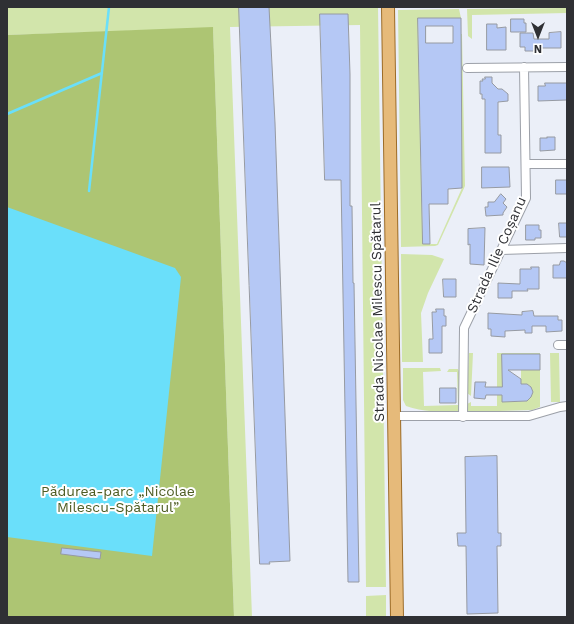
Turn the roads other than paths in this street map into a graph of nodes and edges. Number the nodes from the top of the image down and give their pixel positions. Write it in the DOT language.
graph roads {
  1 [pos="388,7"];
  2 [pos="524,67"];
  3 [pos="567,67"];
  4 [pos="467,68"];
  5 [pos="526,164"];
  6 [pos="567,164"];
  7 [pos="567,248"];
  8 [pos="501,250"];
  9 [pos="558,345"];
  10 [pos="567,345"];
  11 [pos="567,406"];
  12 [pos="394,416"];
  13 [pos="463,417"];
  14 [pos="397,617"];
  1 -- 12 [label="main road, Strada Nicolae Milescu Spătarul"];
  2 -- 3 [label="street"];
  2 -- 4 [label="street"];
  2 -- 5 [label="street, Strada Ilie Coșanu"];
  5 -- 6 [label="street"];
  5 -- 8 [label="street, Strada Ilie Coșanu"];
  7 -- 8 [label="street"];
  8 -- 13 [label="street, Strada Ilie Coșanu"];
  9 -- 10 [label="street"];
  11 -- 13 [label="street"];
  12 -- 13 [label="street"];
  12 -- 14 [label="main road, Strada Nicolae Milescu Spătarul"];
}
